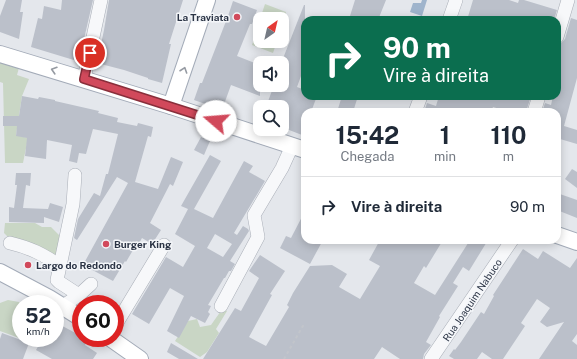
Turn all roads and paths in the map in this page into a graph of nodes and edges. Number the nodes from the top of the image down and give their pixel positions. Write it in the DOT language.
graph roads {
  1 [pos="101,0"];
  2 [pos="207,0"];
  3 [pos="456,0"];
  4 [pos="568,0"];
  5 [pos="450,16"];
  6 [pos="561,24"];
  7 [pos="0,54"];
  8 [pos="84,79"];
  9 [pos="171,106"];
  10 [pos="298,148"];
  11 [pos="75,175"];
  12 [pos="561,236"];
  13 [pos="577,242"];
  14 [pos="10,243"];
  15 [pos="509,244"];
  16 [pos="164,245"];
  17 [pos="60,265"];
  18 [pos="0,272"];
  19 [pos="91,284"];
  20 [pos="43,295"];
  21 [pos="78,295"];
  22 [pos="221,306"];
  23 [pos="124,311"];
  24 [pos="304,324"];
  25 [pos="123,347"];
  26 [pos="140,359"];
  27 [pos="284,359"];
  28 [pos="431,359"];
  1 -- 8 [label="street"];
  9 -- 2 [label="main road, one-way"];
  3 -- 5 [label="street"];
  4 -- 6 [label="street"];
  8 -- 7 [label="main road, one-way"];
  8 -- 9 [label="main road"];
  9 -- 10 [label="main road"];
  10 -- 22 [label="street"];
  11 -- 17 [label="street"];
  12 -- 13 [label="main road"];
  14 -- 17 [label="street"];
  15 -- 28 [label="street, Rua Joaquim Nabuco"];
  16 -- 23 [label="street"];
  17 -- 21 [label="street"];
  18 -- 20 [label="main road"];
  19 -- 21 [label="street"];
  24 -- 27 [label="path"];
  25 -- 26 [label="main road"];
}
